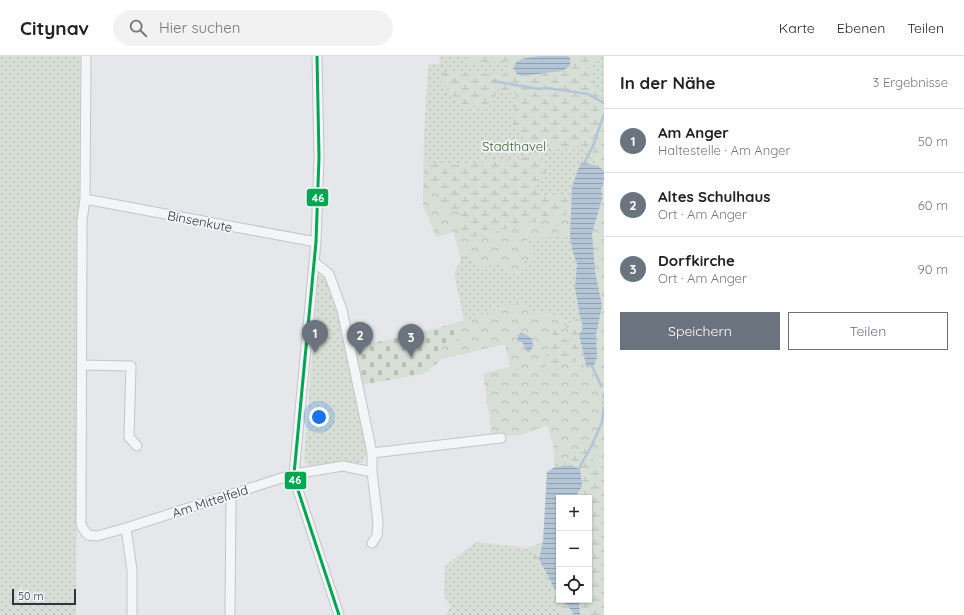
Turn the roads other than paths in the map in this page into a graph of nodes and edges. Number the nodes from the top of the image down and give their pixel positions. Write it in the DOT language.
graph roads {
  1 [pos="86,56"];
  2 [pos="317,56"];
  3 [pos="85,199"];
  4 [pos="316,242"];
  5 [pos="314,262"];
  6 [pos="82,365"];
  7 [pos="500,438"];
  8 [pos="137,446"];
  9 [pos="372,453"];
  10 [pos="372,472"];
  11 [pos="294,474"];
  12 [pos="231,495"];
  13 [pos="126,528"];
  14 [pos="372,543"];
  15 [pos="132,615"];
  16 [pos="230,615"];
  17 [pos="339,615"];
  1 -- 3 [label="street"];
  2 -- 4 [label="street"];
  3 -- 4 [label="street, Binsenkute"];
  3 -- 6 [label="street"];
  4 -- 5 [label="street"];
  5 -- 9 [label="street"];
  5 -- 11 [label="street"];
  6 -- 8 [label="street"];
  6 -- 13 [label="street"];
  7 -- 9 [label="street"];
  9 -- 10 [label="street"];
  10 -- 11 [label="street, Am Mittelfeld"];
  10 -- 14 [label="street"];
  11 -- 12 [label="street, Am Mittelfeld"];
  11 -- 17 [label="street"];
  12 -- 13 [label="street, Am Mittelfeld"];
  12 -- 16 [label="street"];
  13 -- 15 [label="street"];
}
